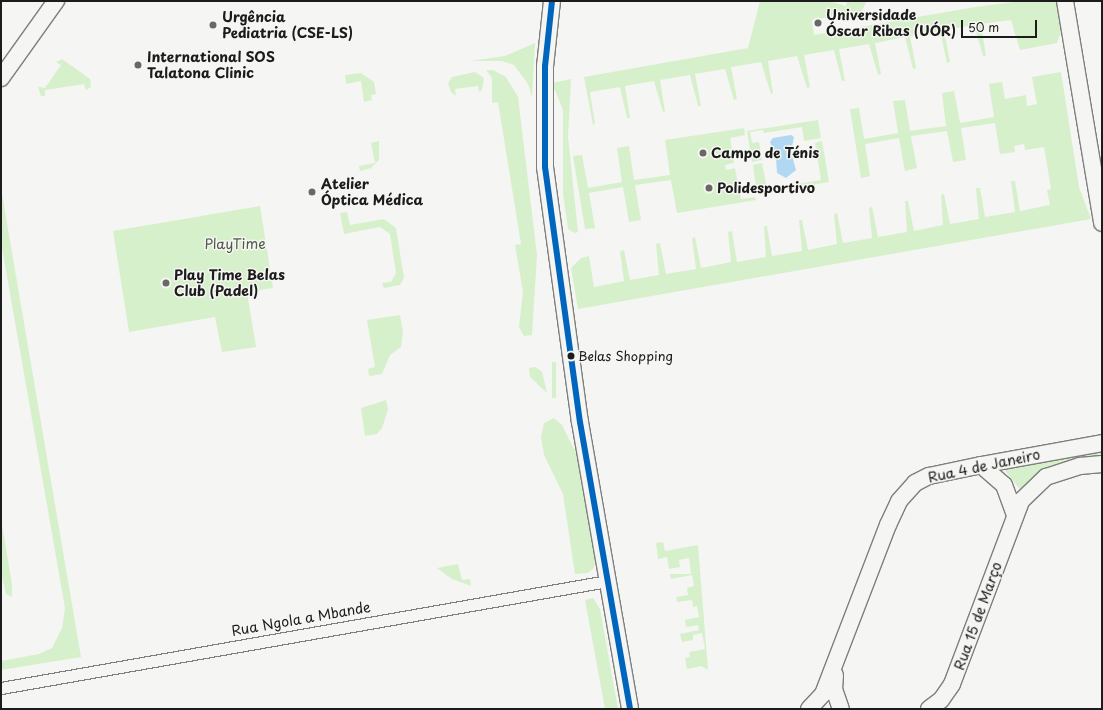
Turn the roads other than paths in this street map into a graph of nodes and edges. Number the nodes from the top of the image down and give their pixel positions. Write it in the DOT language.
graph roads {
  1 [pos="552,1"];
  2 [pos="1065,1"];
  3 [pos="55,2"];
  4 [pos="1,78"];
  5 [pos="1102,223"];
  6 [pos="1102,442"];
  7 [pos="1102,464"];
  8 [pos="981,465"];
  9 [pos="1015,515"];
  10 [pos="607,581"];
  11 [pos="620,646"];
  12 [pos="839,658"];
  13 [pos="1,688"];
  14 [pos="630,709"];
  15 [pos="639,709"];
  16 [pos="809,709"];
  17 [pos="841,709"];
  18 [pos="929,709"];
  1 -- 10 [label="street"];
  2 -- 5 [label="street"];
  3 -- 4 [label="street"];
  6 -- 8 [label="street, Rua 4 de Janeiro"];
  7 -- 9 [label="street, Rua 15 de Março"];
  8 -- 9 [label="street"];
  8 -- 12 [label="street, Rua 4 de Janeiro"];
  9 -- 18 [label="street, Rua 15 de Março"];
  10 -- 11 [label="street"];
  10 -- 13 [label="street, Rua Ngola a Mbande"];
  11 -- 14 [label="street"];
  11 -- 15 [label="street"];
  12 -- 16 [label="street, Rua 4 de Janeiro"];
  12 -- 17 [label="street, Rua 4 de Janeiro"];
}
